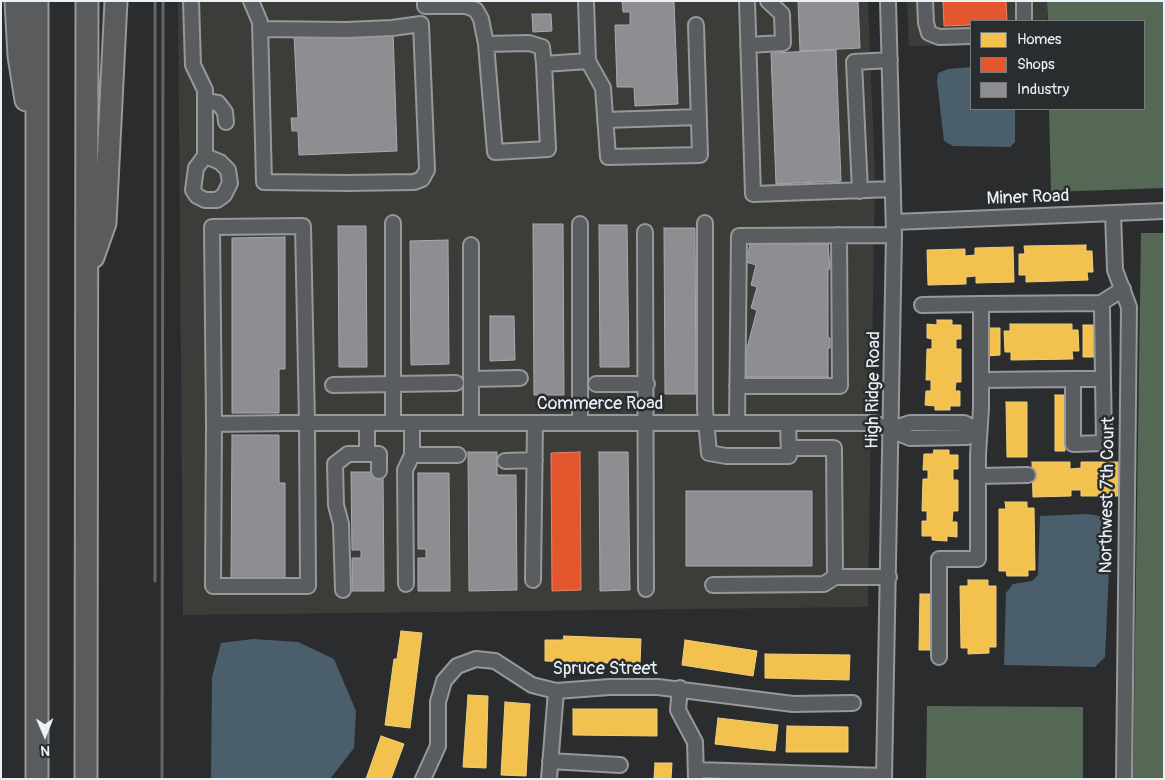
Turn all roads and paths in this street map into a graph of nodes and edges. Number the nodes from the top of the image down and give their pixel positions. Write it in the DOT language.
graph roads {
  1 [pos="16,1"];
  2 [pos="36,1"];
  3 [pos="87,1"];
  4 [pos="116,1"];
  5 [pos="191,1"];
  6 [pos="251,1"];
  7 [pos="425,1"];
  8 [pos="747,1"];
  9 [pos="768,1"];
  10 [pos="888,1"];
  11 [pos="925,1"];
  12 [pos="1024,1"];
  13 [pos="478,6"];
  14 [pos="586,8"];
  15 [pos="1024,20"];
  16 [pos="696,25"];
  17 [pos="261,29"];
  18 [pos="970,36"];
  19 [pos="486,44"];
  20 [pos="748,45"];
  21 [pos="890,60"];
  22 [pos="588,61"];
  23 [pos="544,64"];
  24 [pos="204,101"];
  25 [pos="699,117"];
  26 [pos="606,120"];
  27 [pos="226,122"];
  28 [pos="205,156"];
  29 [pos="36,163"];
  30 [pos="893,189"];
  31 [pos="860,190"];
  32 [pos="1164,211"];
  33 [pos="1113,214"];
  34 [pos="393,223"];
  35 [pos="705,223"];
  36 [pos="580,224"];
  37 [pos="894,228"];
  38 [pos="645,232"];
  39 [pos="839,235"];
  40 [pos="472,245"];
  41 [pos="87,274"];
  42 [pos="1123,289"];
  43 [pos="1101,303"];
  44 [pos="922,304"];
  45 [pos="980,304"];
  46 [pos="520,378"];
  47 [pos="471,379"];
  48 [pos="1073,379"];
  49 [pos="1103,379"];
  50 [pos="982,380"];
  51 [pos="456,383"];
  52 [pos="393,384"];
  53 [pos="596,384"];
  54 [pos="646,384"];
  55 [pos="334,385"];
  56 [pos="737,386"];
  57 [pos="307,423"];
  58 [pos="367,423"];
  59 [pos="393,423"];
  60 [pos="412,423"];
  61 [pos="471,423"];
  62 [pos="535,423"];
  63 [pos="580,423"];
  64 [pos="647,423"];
  65 [pos="707,423"];
  66 [pos="737,423"];
  67 [pos="788,423"];
  68 [pos="214,424"];
  69 [pos="892,430"];
  70 [pos="979,431"];
  71 [pos="789,448"];
  72 [pos="368,454"];
  73 [pos="412,455"];
  74 [pos="458,455"];
  75 [pos="535,460"];
  76 [pos="505,461"];
  77 [pos="379,471"];
  78 [pos="1028,475"];
  79 [pos="978,476"];
  80 [pos="889,577"];
  81 [pos="835,578"];
  82 [pos="534,580"];
  83 [pos="406,584"];
  84 [pos="713,584"];
  85 [pos="646,589"];
  86 [pos="343,590"];
  87 [pos="939,657"];
  88 [pos="680,688"];
  89 [pos="556,690"];
  90 [pos="853,703"];
  91 [pos="550,761"];
  92 [pos="620,765"];
  93 [pos="696,775"];
  94 [pos="781,776"];
  95 [pos="884,777"];
  96 [pos="36,779"];
  97 [pos="86,779"];
  98 [pos="423,779"];
  99 [pos="549,779"];
  100 [pos="1124,779"];
  1 -- 29 [label="highway"];
  2 -- 29 [label="highway"];
  3 -- 41 [label="highway"];
  4 -- 41 [label="highway"];
  5 -- 24 [label="street"];
  6 -- 17 [label="street"];
  7 -- 13 [label="street"];
  8 -- 20 [label="street"];
  9 -- 20 [label="street"];
  10 -- 21 [label="street, High Ridge Road"];
  11 -- 18 [label="street"];
  12 -- 15 [label="street"];
  13 -- 19 [label="street"];
  14 -- 22 [label="street"];
  16 -- 25 [label="street"];
  17 -- 17 [label="street"];
  19 -- 23 [label="street"];
  19 -- 23 [label="street"];
  20 -- 31 [label="street"];
  21 -- 30 [label="street, High Ridge Road"];
  21 -- 31 [label="street"];
  22 -- 23 [label="street"];
  22 -- 26 [label="street"];
  24 -- 27 [label="street"];
  24 -- 28 [label="street"];
  25 -- 26 [label="street"];
  25 -- 26 [label="street"];
  29 -- 96 [label="highway"];
  30 -- 31 [label="street"];
  30 -- 37 [label="street, High Ridge Road"];
  32 -- 33 [label="street, Miner Road"];
  33 -- 37 [label="street, Miner Road"];
  33 -- 42 [label="street, Northwest 7th Court"];
  34 -- 52 [label="street"];
  35 -- 65 [label="street"];
  36 -- 63 [label="street"];
  37 -- 39 [label="street, Miner Road"];
  37 -- 69 [label="street, High Ridge Road"];
  38 -- 54 [label="street"];
  39 -- 56 [label="street, Miner Road"];
  39 -- 56 [label="street"];
  40 -- 47 [label="street"];
  41 -- 97 [label="highway"];
  42 -- 43 [label="street"];
  42 -- 100 [label="street, Northwest 7th Court"];
  43 -- 45 [label="street"];
  43 -- 49 [label="street"];
  44 -- 45 [label="street"];
  45 -- 50 [label="street"];
  46 -- 47 [label="street"];
  47 -- 61 [label="street"];
  48 -- 49 [label="street"];
  48 -- 49 [label="street"];
  48 -- 50 [label="street"];
  50 -- 70 [label="street"];
  51 -- 52 [label="street"];
  52 -- 55 [label="street"];
  52 -- 59 [label="street"];
  53 -- 54 [label="street"];
  54 -- 64 [label="street"];
  56 -- 66 [label="street"];
  57 -- 58 [label="street, Commerce Road"];
  57 -- 68 [label="street, Commerce Road"];
  57 -- 68 [label="street"];
  57 -- 68 [label="street"];
  58 -- 59 [label="street, Commerce Road"];
  58 -- 72 [label="street"];
  59 -- 60 [label="street, Commerce Road"];
  60 -- 61 [label="street, Commerce Road"];
  60 -- 73 [label="street"];
  61 -- 62 [label="street, Commerce Road"];
  62 -- 63 [label="street, Commerce Road"];
  62 -- 75 [label="street"];
  63 -- 64 [label="street, Commerce Road"];
  64 -- 65 [label="street, Commerce Road"];
  64 -- 85 [label="street"];
  65 -- 66 [label="street, Commerce Road"];
  65 -- 71 [label="street"];
  66 -- 67 [label="street, Commerce Road"];
  67 -- 69 [label="street, Commerce Road"];
  67 -- 71 [label="street"];
  69 -- 70 [label="street"];
  69 -- 80 [label="street, High Ridge Road"];
  70 -- 79 [label="street"];
  71 -- 81 [label="street"];
  72 -- 77 [label="street"];
  72 -- 86 [label="street"];
  73 -- 74 [label="street"];
  73 -- 83 [label="street"];
  75 -- 76 [label="street"];
  75 -- 82 [label="street"];
  78 -- 79 [label="street"];
  79 -- 87 [label="street"];
  80 -- 81 [label="street"];
  80 -- 95 [label="street, High Ridge Road"];
  81 -- 84 [label="street"];
  88 -- 89 [label="street, Spruce Street"];
  88 -- 90 [label="street, Spruce Street"];
  88 -- 93 [label="street"];
  89 -- 91 [label="street"];
  89 -- 98 [label="street, Spruce Street"];
  91 -- 92 [label="street"];
  91 -- 99 [label="street"];
  93 -- 94 [label="street"];
  94 -- 95 [label="street"];
}
